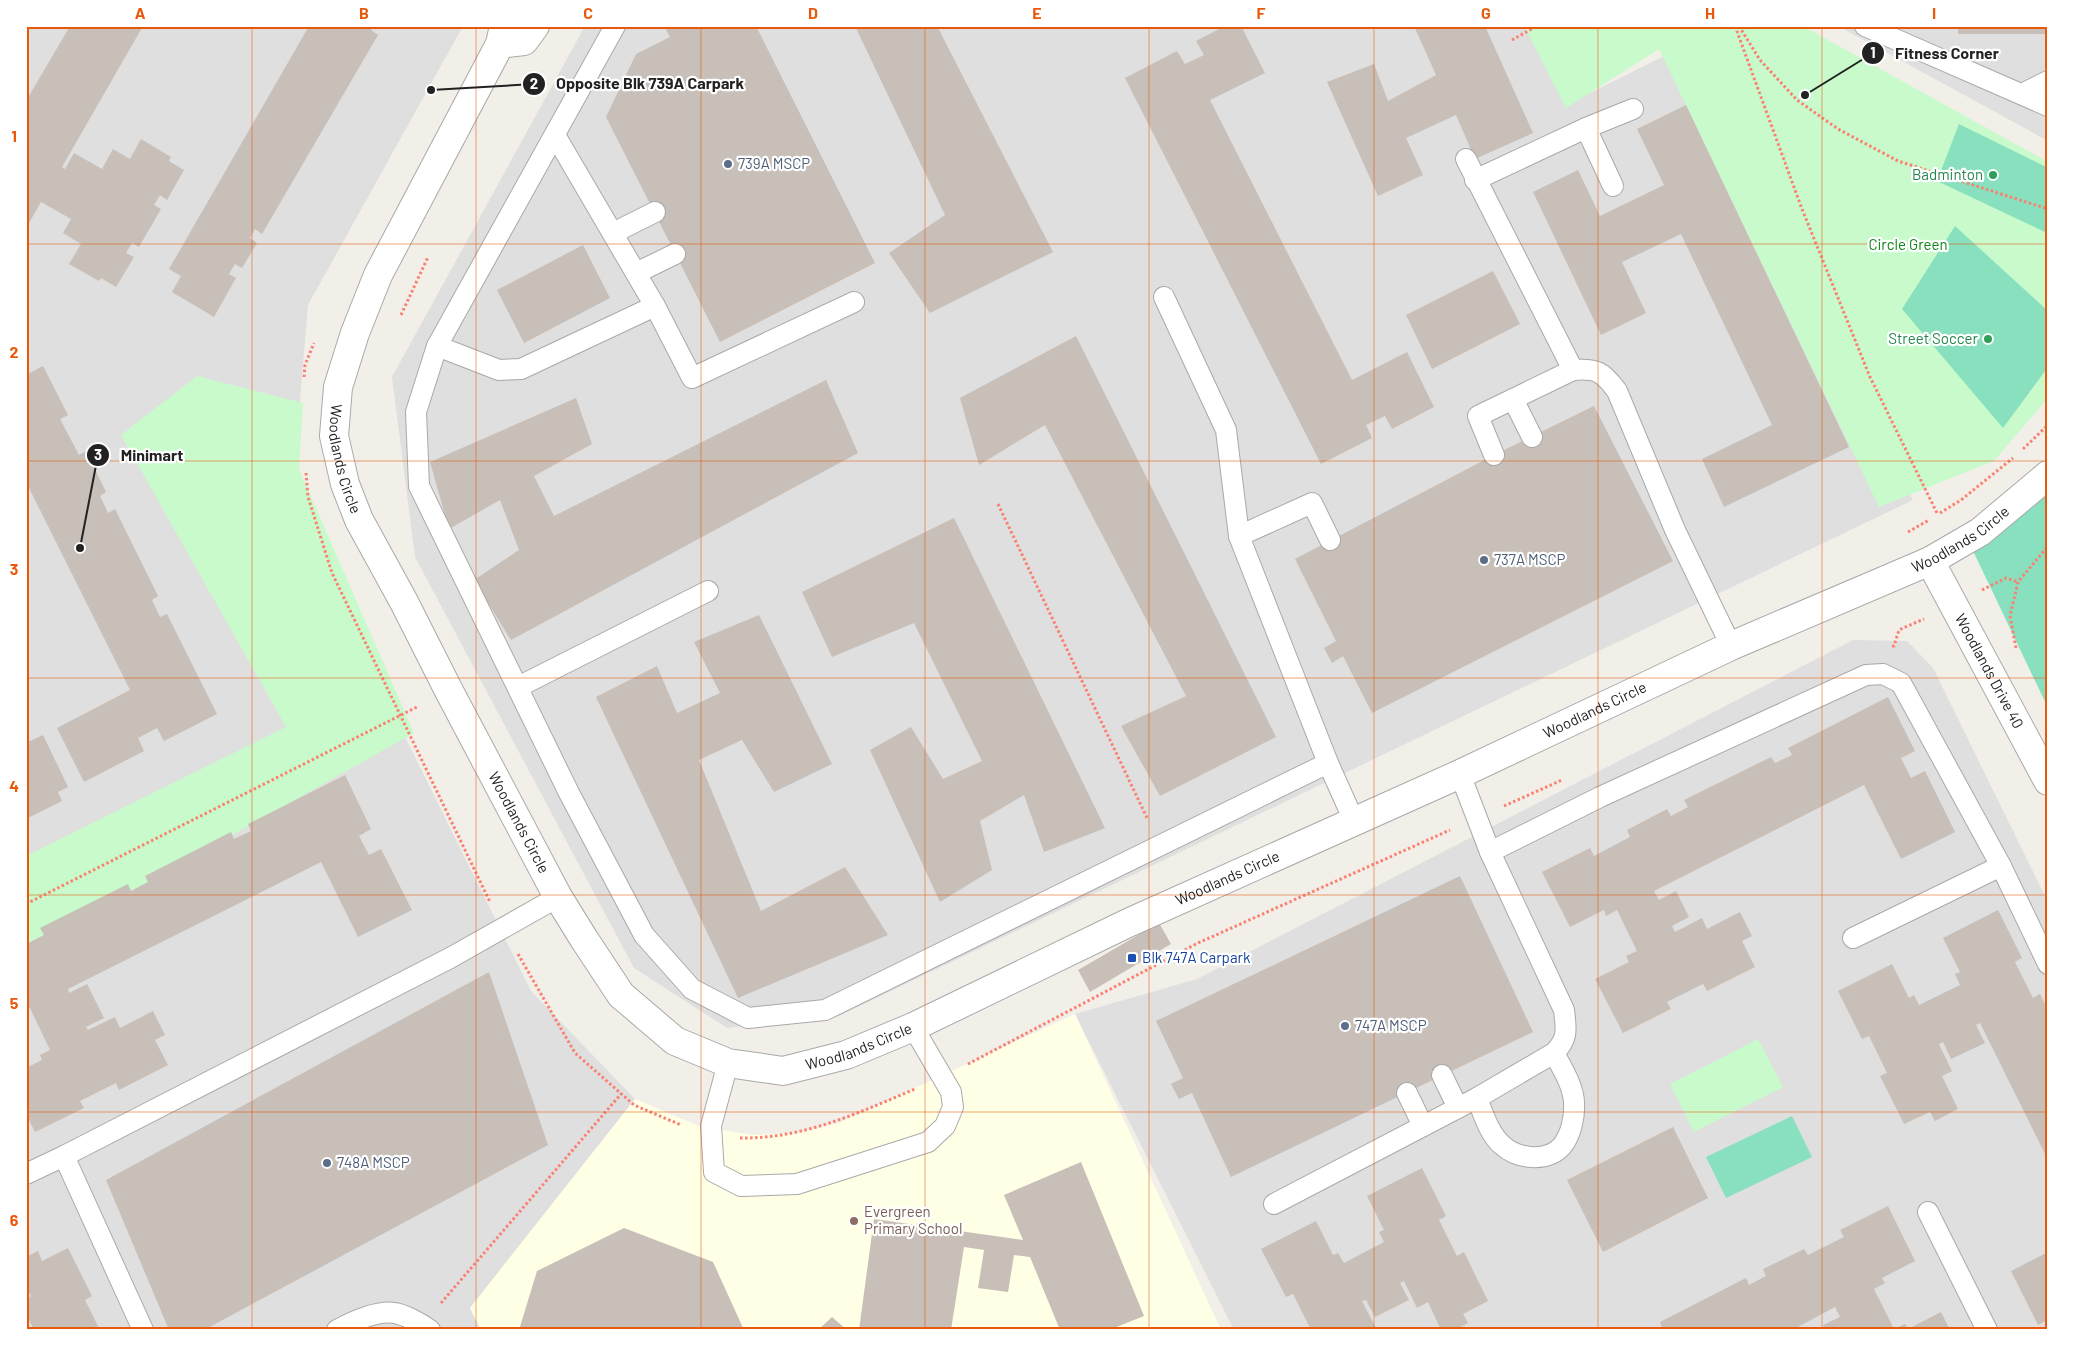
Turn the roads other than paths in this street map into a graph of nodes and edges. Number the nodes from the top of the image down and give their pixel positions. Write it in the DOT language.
graph roads {
  1 [pos="535,26"];
  2 [pos="615,26"];
  3 [pos="1865,26"];
  4 [pos="502,35"];
  5 [pos="2048,81"];
  6 [pos="2022,94"];
  7 [pos="2048,106"];
  8 [pos="1633,110"];
  9 [pos="1586,128"];
  10 [pos="556,135"];
  11 [pos="1466,160"];
  12 [pos="1476,180"];
  13 [pos="1612,186"];
  14 [pos="654,212"];
  15 [pos="613,233"];
  16 [pos="675,254"];
  17 [pos="636,273"];
  18 [pos="1164,298"];
  19 [pos="854,302"];
  20 [pos="655,306"];
  21 [pos="438,346"];
  22 [pos="1573,370"];
  23 [pos="1513,399"];
  24 [pos="1532,437"];
  25 [pos="1494,455"];
  26 [pos="2048,475"];
  27 [pos="1239,536"];
  28 [pos="1330,540"];
  29 [pos="1930,562"];
  30 [pos="708,591"];
  31 [pos="1731,646"];
  32 [pos="518,687"];
  33 [pos="1328,763"];
  34 [pos="1460,774"];
  35 [pos="2048,781"];
  36 [pos="1354,821"];
  37 [pos="1490,852"];
  38 [pos="2001,866"];
  39 [pos="558,897"];
  40 [pos="1854,938"];
  41 [pos="2048,964"];
  42 [pos="913,1027"];
  43 [pos="1554,1053"];
  44 [pos="728,1063"];
  45 [pos="1442,1075"];
  46 [pos="1407,1092"];
  47 [pos="1477,1098"];
  48 [pos="1458,1108"];
  49 [pos="1422,1126"];
  50 [pos="64,1156"];
  51 [pos="26,1174"];
  52 [pos="1274,1204"];
  53 [pos="1928,1212"];
  54 [pos="427,1327"];
  55 [pos="143,1330"];
  56 [pos="337,1330"];
  57 [pos="1987,1330"];
  1 -- 4 [label="street, Woodlands Circle"];
  2 -- 10 [label="lane"];
  3 -- 6 [label="lane"];
  4 -- 39 [label="street, Woodlands Circle"];
  5 -- 6 [label="lane"];
  6 -- 7 [label="lane"];
  8 -- 9 [label="lane"];
  9 -- 12 [label="lane"];
  9 -- 13 [label="lane"];
  10 -- 15 [label="lane"];
  10 -- 21 [label="lane"];
  11 -- 12 [label="lane"];
  12 -- 22 [label="lane"];
  14 -- 15 [label="lane"];
  15 -- 17 [label="lane"];
  16 -- 17 [label="lane"];
  17 -- 20 [label="lane"];
  18 -- 27 [label="lane"];
  19 -- 20 [label="lane"];
  20 -- 21 [label="lane"];
  21 -- 32 [label="lane"];
  22 -- 23 [label="lane"];
  22 -- 31 [label="lane"];
  23 -- 24 [label="lane"];
  23 -- 25 [label="lane"];
  26 -- 29 [label="street, Woodlands Circle"];
  27 -- 28 [label="lane"];
  27 -- 33 [label="lane"];
  29 -- 31 [label="street, Woodlands Circle"];
  29 -- 35 [label="street, Woodlands Drive 40"];
  30 -- 32 [label="lane"];
  31 -- 34 [label="street, Woodlands Circle"];
  32 -- 33 [label="lane"];
  33 -- 36 [label="lane"];
  34 -- 36 [label="street, Woodlands Circle"];
  34 -- 37 [label="lane"];
  36 -- 42 [label="street, Woodlands Circle"];
  37 -- 38 [label="lane"];
  37 -- 43 [label="lane"];
  38 -- 40 [label="lane"];
  38 -- 41 [label="lane"];
  39 -- 44 [label="street, Woodlands Circle"];
  39 -- 50 [label="lane"];
  42 -- 44 [label="street, Woodlands Circle"];
  42 -- 44 [label="lane"];
  43 -- 47 [label="lane"];
  43 -- 47 [label="lane"];
  45 -- 48 [label="lane"];
  46 -- 49 [label="lane"];
  47 -- 48 [label="lane"];
  48 -- 49 [label="lane"];
  49 -- 52 [label="lane"];
  50 -- 51 [label="lane"];
  50 -- 55 [label="lane"];
  53 -- 57 [label="lane"];
  54 -- 56 [label="lane"];
}
